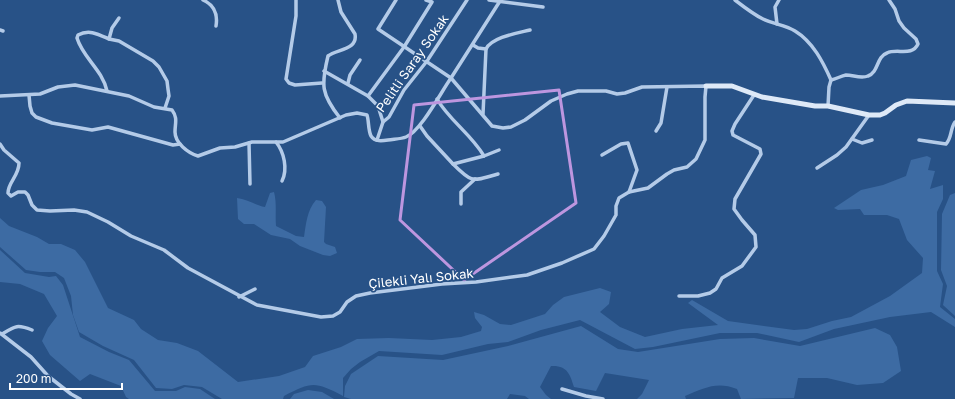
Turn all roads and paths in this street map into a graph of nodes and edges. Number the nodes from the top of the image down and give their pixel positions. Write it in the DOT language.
graph roads {
  1 [pos="203,0"];
  2 [pos="296,0"];
  3 [pos="338,0"];
  4 [pos="396,0"];
  5 [pos="426,0"];
  6 [pos="468,0"];
  7 [pos="489,0"];
  8 [pos="735,0"];
  9 [pos="779,0"];
  10 [pos="889,0"];
  11 [pos="500,1"];
  12 [pos="543,7"];
  13 [pos="119,18"];
  14 [pos="777,24"];
  15 [pos="216,26"];
  16 [pos="530,30"];
  17 [pos="109,39"];
  18 [pos="473,45"];
  19 [pos="404,47"];
  20 [pos="486,49"];
  21 [pos="360,60"];
  22 [pos="427,61"];
  23 [pos="324,71"];
  24 [pos="451,78"];
  25 [pos="831,80"];
  26 [pos="322,83"];
  27 [pos="348,83"];
  28 [pos="706,86"];
  29 [pos="666,87"];
  30 [pos="107,91"];
  31 [pos="29,95"];
  32 [pos="754,95"];
  33 [pos="0,96"];
  34 [pos="368,96"];
  35 [pos="437,98"];
  36 [pos="955,103"];
  37 [pos="828,106"];
  38 [pos="165,108"];
  39 [pos="483,114"];
  40 [pos="869,115"];
  41 [pos="340,118"];
  42 [pos="384,122"];
  43 [pos="955,122"];
  44 [pos="420,126"];
  45 [pos="656,130"];
  46 [pos="852,139"];
  47 [pos="377,140"];
  48 [pos="872,140"];
  49 [pos="919,140"];
  50 [pos="276,142"];
  51 [pos="249,143"];
  52 [pos="0,144"];
  53 [pos="180,144"];
  54 [pos="499,150"];
  55 [pos="602,155"];
  56 [pos="484,156"];
  57 [pos="453,164"];
  58 [pos="817,168"];
  59 [pos="498,174"];
  60 [pos="475,180"];
  61 [pos="282,181"];
  62 [pos="250,184"];
  63 [pos="629,192"];
  64 [pos="461,204"];
  65 [pos="255,289"];
  66 [pos="239,296"];
  67 [pos="679,296"];
  68 [pos="32,330"];
  69 [pos="1,334"];
  70 [pos="562,388"];
  71 [pos="80,399"];
  72 [pos="603,399"];
  1 -- 15 [label="street"];
  2 -- 26 [label="street"];
  3 -- 23 [label="street"];
  4 -- 19 [label="street"];
  5 -- 19 [label="street"];
  6 -- 22 [label="street, Pelitli Saray Sokak"];
  7 -- 11 [label="street"];
  8 -- 14 [label="street"];
  9 -- 14 [label="street"];
  10 -- 25 [label="street"];
  11 -- 12 [label="street"];
  11 -- 18 [label="street"];
  13 -- 17 [label="street"];
  14 -- 25 [label="street"];
  16 -- 20 [label="street"];
  17 -- 30 [label="street"];
  17 -- 38 [label="street"];
  18 -- 20 [label="street"];
  18 -- 24 [label="street"];
  19 -- 22 [label="street"];
  19 -- 34 [label="street"];
  20 -- 39 [label="street"];
  21 -- 27 [label="street"];
  22 -- 24 [label="street"];
  22 -- 42 [label="street, Pelitli Saray Sokak"];
  23 -- 26 [label="street"];
  23 -- 27 [label="street"];
  24 -- 35 [label="street"];
  24 -- 39 [label="street"];
  25 -- 37 [label="street"];
  26 -- 41 [label="street"];
  27 -- 34 [label="street"];
  28 -- 29 [label="street"];
  28 -- 32 [label="street"];
  28 -- 63 [label="street"];
  29 -- 39 [label="street"];
  29 -- 45 [label="street"];
  30 -- 31 [label="street"];
  30 -- 38 [label="street"];
  31 -- 33 [label="street"];
  31 -- 53 [label="street"];
  32 -- 37 [label="street"];
  32 -- 67 [label="street"];
  34 -- 42 [label="street"];
  35 -- 44 [label="street"];
  35 -- 56 [label="street"];
  36 -- 40 [label="street"];
  37 -- 40 [label="street"];
  38 -- 53 [label="street"];
  40 -- 46 [label="street"];
  41 -- 47 [label="street"];
  41 -- 50 [label="street"];
  42 -- 47 [label="street, Pelitli Saray Sokak"];
  43 -- 49 [label="street"];
  44 -- 47 [label="street"];
  44 -- 57 [label="street"];
  46 -- 48 [label="street"];
  46 -- 58 [label="street"];
  50 -- 51 [label="street"];
  50 -- 61 [label="street"];
  51 -- 53 [label="street"];
  51 -- 62 [label="street"];
  52 -- 66 [label="street, Çilekli Yalı Sokak"];
  54 -- 56 [label="street"];
  55 -- 63 [label="street"];
  56 -- 57 [label="street"];
  57 -- 60 [label="street"];
  59 -- 60 [label="street"];
  60 -- 64 [label="street"];
  63 -- 66 [label="street, Çilekli Yalı Sokak"];
  65 -- 66 [label="street"];
  68 -- 69 [label="street"];
  69 -- 71 [label="street"];
  70 -- 72 [label="street"];
}
